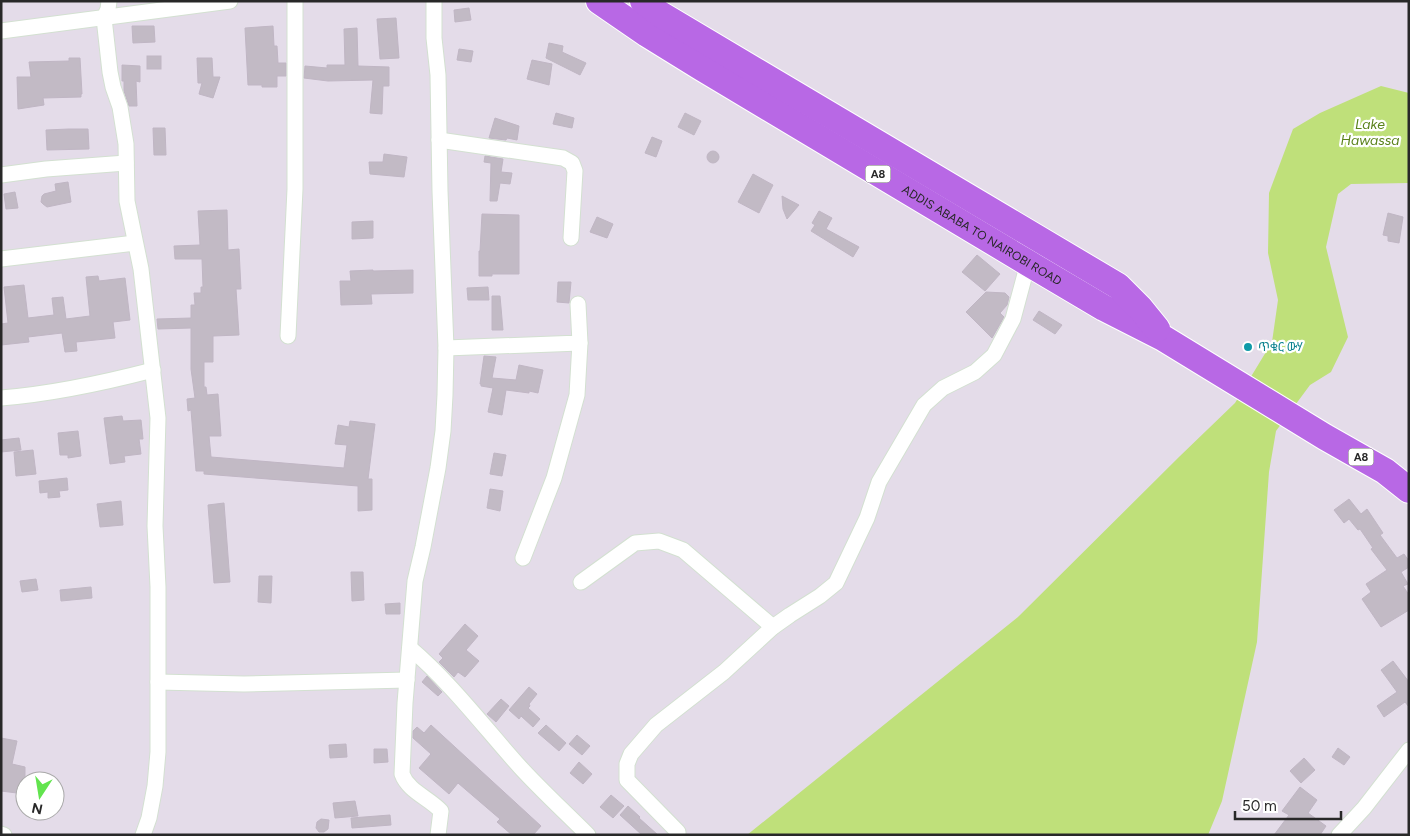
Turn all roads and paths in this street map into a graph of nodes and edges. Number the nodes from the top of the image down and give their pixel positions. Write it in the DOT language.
graph roads {
  1 [pos="109,1"];
  2 [pos="230,1"];
  3 [pos="295,1"];
  4 [pos="434,1"];
  5 [pos="599,1"];
  6 [pos="643,1"];
  7 [pos="104,18"];
  8 [pos="1,31"];
  9 [pos="439,140"];
  10 [pos="126,163"];
  11 [pos="1,176"];
  12 [pos="571,238"];
  13 [pos="135,243"];
  14 [pos="1,259"];
  15 [pos="1028,263"];
  16 [pos="578,304"];
  17 [pos="288,336"];
  18 [pos="1163,338"];
  19 [pos="580,343"];
  20 [pos="446,348"];
  21 [pos="153,370"];
  22 [pos="1,398"];
  23 [pos="1409,490"];
  24 [pos="523,558"];
  25 [pos="580,582"];
  26 [pos="773,627"];
  27 [pos="410,648"];
  28 [pos="407,680"];
  29 [pos="158,682"];
  30 [pos="1409,750"];
  31 [pos="143,835"];
  32 [pos="438,835"];
  33 [pos="588,835"];
  34 [pos="678,835"];
  35 [pos="1338,835"];
  1 -- 7 [label="street"];
  2 -- 7 [label="street"];
  3 -- 17 [label="street"];
  4 -- 9 [label="street"];
  5 -- 15 [label="highway, ADDIS ABABA TO NAIROBI ROAD / A8"];
  6 -- 18 [label="highway, ADDIS ABABA TO NAIROBI ROAD / A8"];
  7 -- 8 [label="street"];
  7 -- 10 [label="street"];
  9 -- 12 [label="street"];
  9 -- 20 [label="street"];
  10 -- 11 [label="street"];
  10 -- 13 [label="street"];
  13 -- 14 [label="street"];
  13 -- 21 [label="street"];
  15 -- 18 [label="highway, ADDIS ABABA TO NAIROBI ROAD / A8"];
  15 -- 26 [label="street"];
  16 -- 19 [label="street"];
  18 -- 23 [label="highway, ADDIS ABABA TO NAIROBI ROAD / A8"];
  19 -- 20 [label="street"];
  19 -- 24 [label="street"];
  20 -- 27 [label="street"];
  21 -- 22 [label="street"];
  21 -- 29 [label="street"];
  25 -- 26 [label="street"];
  26 -- 34 [label="street"];
  27 -- 28 [label="street"];
  27 -- 33 [label="street"];
  28 -- 29 [label="street"];
  28 -- 32 [label="street"];
  29 -- 31 [label="street"];
  30 -- 35 [label="street"];
}
